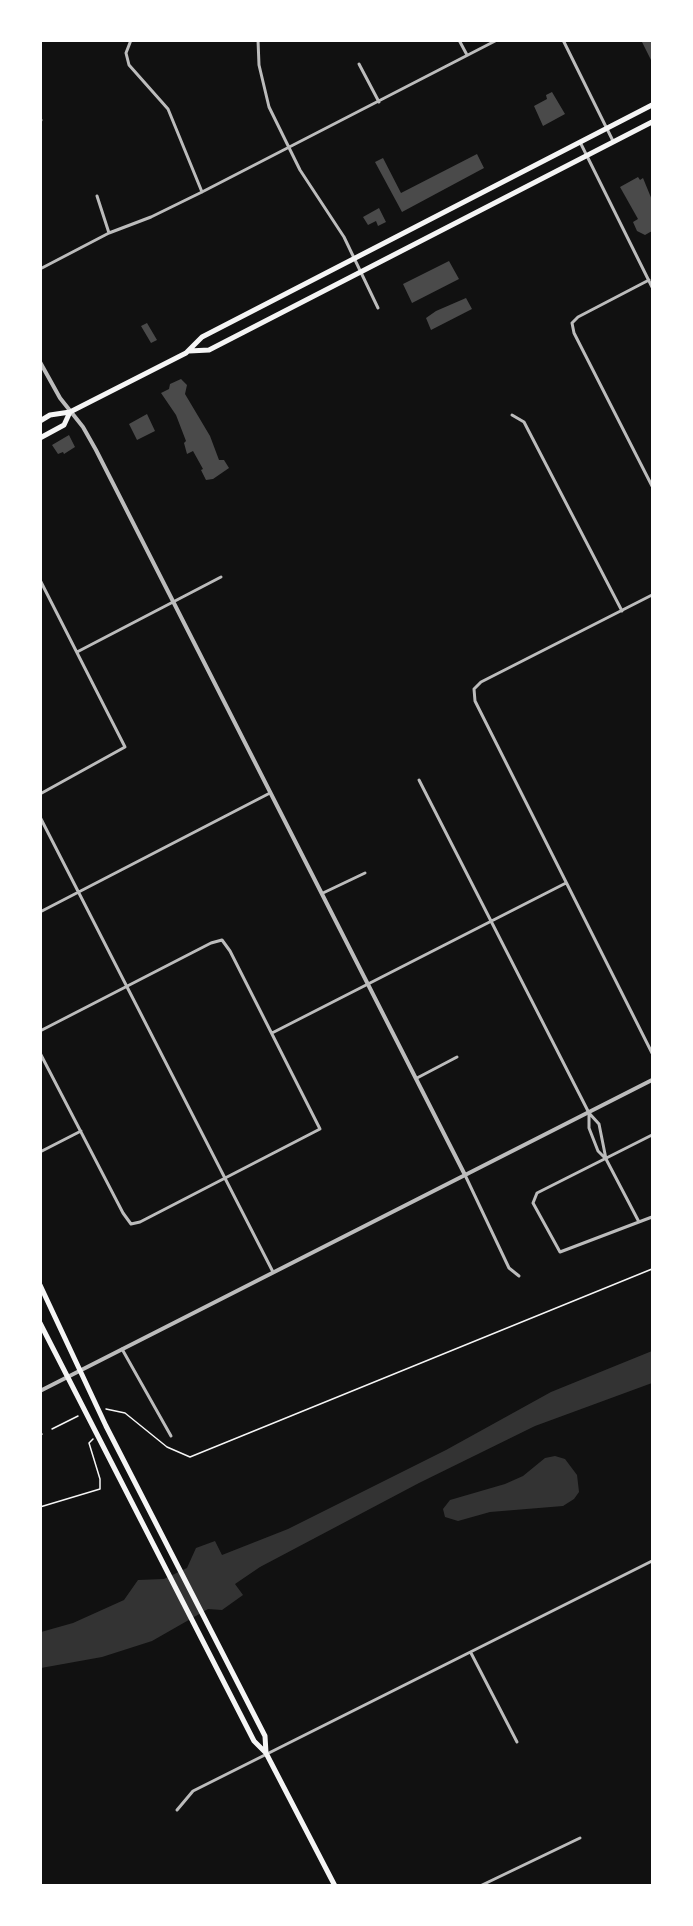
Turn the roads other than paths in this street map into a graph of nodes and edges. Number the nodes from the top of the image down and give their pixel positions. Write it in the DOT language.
graph roads {
  1 [pos="130,40"];
  2 [pos="258,40"];
  3 [pos="459,40"];
  4 [pos="497,40"];
  5 [pos="563,40"];
  6 [pos="467,55"];
  7 [pos="359,64"];
  8 [pos="379,102"];
  9 [pos="652,105"];
  10 [pos="652,122"];
  11 [pos="607,129"];
  12 [pos="580,142"];
  13 [pos="614,142"];
  14 [pos="289,148"];
  15 [pos="587,156"];
  16 [pos="202,192"];
  17 [pos="97,196"];
  18 [pos="110,233"];
  19 [pos="355,258"];
  20 [pos="40,269"];
  21 [pos="362,272"];
  22 [pos="649,280"];
  23 [pos="652,287"];
  24 [pos="378,308"];
  25 [pos="189,351"];
  26 [pos="40,362"];
  27 [pos="70,412"];
  28 [pos="512,415"];
  29 [pos="40,420"];
  30 [pos="40,438"];
  31 [pos="652,486"];
  32 [pos="221,577"];
  33 [pos="40,580"];
  34 [pos="652,595"];
  35 [pos="173,602"];
  36 [pos="622,611"];
  37 [pos="77,652"];
  38 [pos="419,780"];
  39 [pos="270,793"];
  40 [pos="40,794"];
  41 [pos="40,817"];
  42 [pos="365,873"];
  43 [pos="566,883"];
  44 [pos="79,892"];
  45 [pos="323,893"];
  46 [pos="40,912"];
  47 [pos="491,921"];
  48 [pos="368,983"];
  49 [pos="127,986"];
  50 [pos="40,1031"];
  51 [pos="272,1033"];
  52 [pos="40,1053"];
  53 [pos="652,1053"];
  54 [pos="457,1057"];
  55 [pos="417,1078"];
  56 [pos="652,1080"];
  57 [pos="589,1113"];
  58 [pos="81,1131"];
  59 [pos="652,1135"];
  60 [pos="601,1138"];
  61 [pos="594,1141"];
  62 [pos="40,1152"];
  63 [pos="606,1159"];
  64 [pos="465,1175"];
  65 [pos="226,1178"];
  66 [pos="652,1217"];
  67 [pos="639,1222"];
  68 [pos="273,1272"];
  69 [pos="519,1276"];
  70 [pos="40,1285"];
  71 [pos="40,1323"];
  72 [pos="122,1348"];
  73 [pos="80,1371"];
  74 [pos="67,1377"];
  75 [pos="40,1391"];
  76 [pos="171,1436"];
  77 [pos="652,1561"];
  78 [pos="471,1653"];
  79 [pos="517,1742"];
  80 [pos="266,1754"];
  81 [pos="177,1810"];
  82 [pos="580,1838"];
  83 [pos="335,1886"];
  84 [pos="480,1886"];
  1 -- 16 [label="street"];
  2 -- 14 [label="street"];
  3 -- 6 [label="street"];
  4 -- 6 [label="street"];
  5 -- 11 [label="street"];
  6 -- 8 [label="street"];
  7 -- 8 [label="street"];
  8 -- 14 [label="street"];
  9 -- 11 [label="main road"];
  10 -- 13 [label="main road"];
  11 -- 12 [label="main road"];
  11 -- 13 [label="street"];
  12 -- 15 [label="street"];
  12 -- 19 [label="main road"];
  13 -- 15 [label="main road"];
  14 -- 16 [label="street"];
  14 -- 19 [label="street"];
  15 -- 21 [label="main road"];
  15 -- 22 [label="street"];
  16 -- 18 [label="street"];
  17 -- 18 [label="street"];
  18 -- 20 [label="street"];
  19 -- 21 [label="street"];
  19 -- 25 [label="main road"];
  21 -- 24 [label="street"];
  21 -- 25 [label="main road"];
  22 -- 23 [label="street"];
  22 -- 31 [label="street"];
  25 -- 27 [label="main road"];
  26 -- 27 [label="street"];
  27 -- 29 [label="main road"];
  27 -- 30 [label="main road"];
  27 -- 35 [label="street"];
  28 -- 36 [label="street"];
  32 -- 35 [label="street"];
  33 -- 37 [label="street"];
  34 -- 36 [label="street"];
  35 -- 37 [label="street"];
  35 -- 39 [label="street"];
  36 -- 43 [label="street"];
  37 -- 40 [label="street"];
  38 -- 47 [label="street"];
  39 -- 44 [label="street"];
  39 -- 45 [label="street"];
  41 -- 44 [label="street"];
  42 -- 45 [label="street"];
  43 -- 47 [label="street"];
  43 -- 53 [label="street"];
  44 -- 46 [label="street"];
  44 -- 49 [label="street"];
  45 -- 48 [label="street"];
  47 -- 48 [label="street"];
  47 -- 57 [label="street"];
  48 -- 51 [label="street"];
  48 -- 55 [label="street"];
  49 -- 50 [label="street"];
  49 -- 51 [label="street"];
  49 -- 65 [label="street"];
  51 -- 65 [label="street"];
  52 -- 58 [label="street"];
  54 -- 55 [label="street"];
  55 -- 64 [label="street"];
  56 -- 57 [label="street"];
  57 -- 60 [label="street"];
  57 -- 61 [label="street"];
  57 -- 64 [label="street"];
  58 -- 62 [label="street"];
  58 -- 65 [label="street"];
  59 -- 63 [label="street"];
  60 -- 61 [label="street"];
  60 -- 63 [label="street"];
  61 -- 63 [label="street"];
  63 -- 67 [label="street"];
  63 -- 67 [label="street"];
  64 -- 68 [label="street"];
  64 -- 69 [label="street"];
  65 -- 68 [label="street"];
  66 -- 67 [label="street"];
  68 -- 72 [label="street"];
  70 -- 73 [label="main road"];
  71 -- 74 [label="main road"];
  72 -- 73 [label="street"];
  72 -- 76 [label="street"];
  73 -- 74 [label="street"];
  73 -- 80 [label="main road"];
  74 -- 75 [label="street"];
  74 -- 80 [label="main road"];
  77 -- 78 [label="street"];
  78 -- 79 [label="street"];
  78 -- 80 [label="street"];
  80 -- 81 [label="street"];
  80 -- 83 [label="main road"];
  82 -- 84 [label="street"];
}
